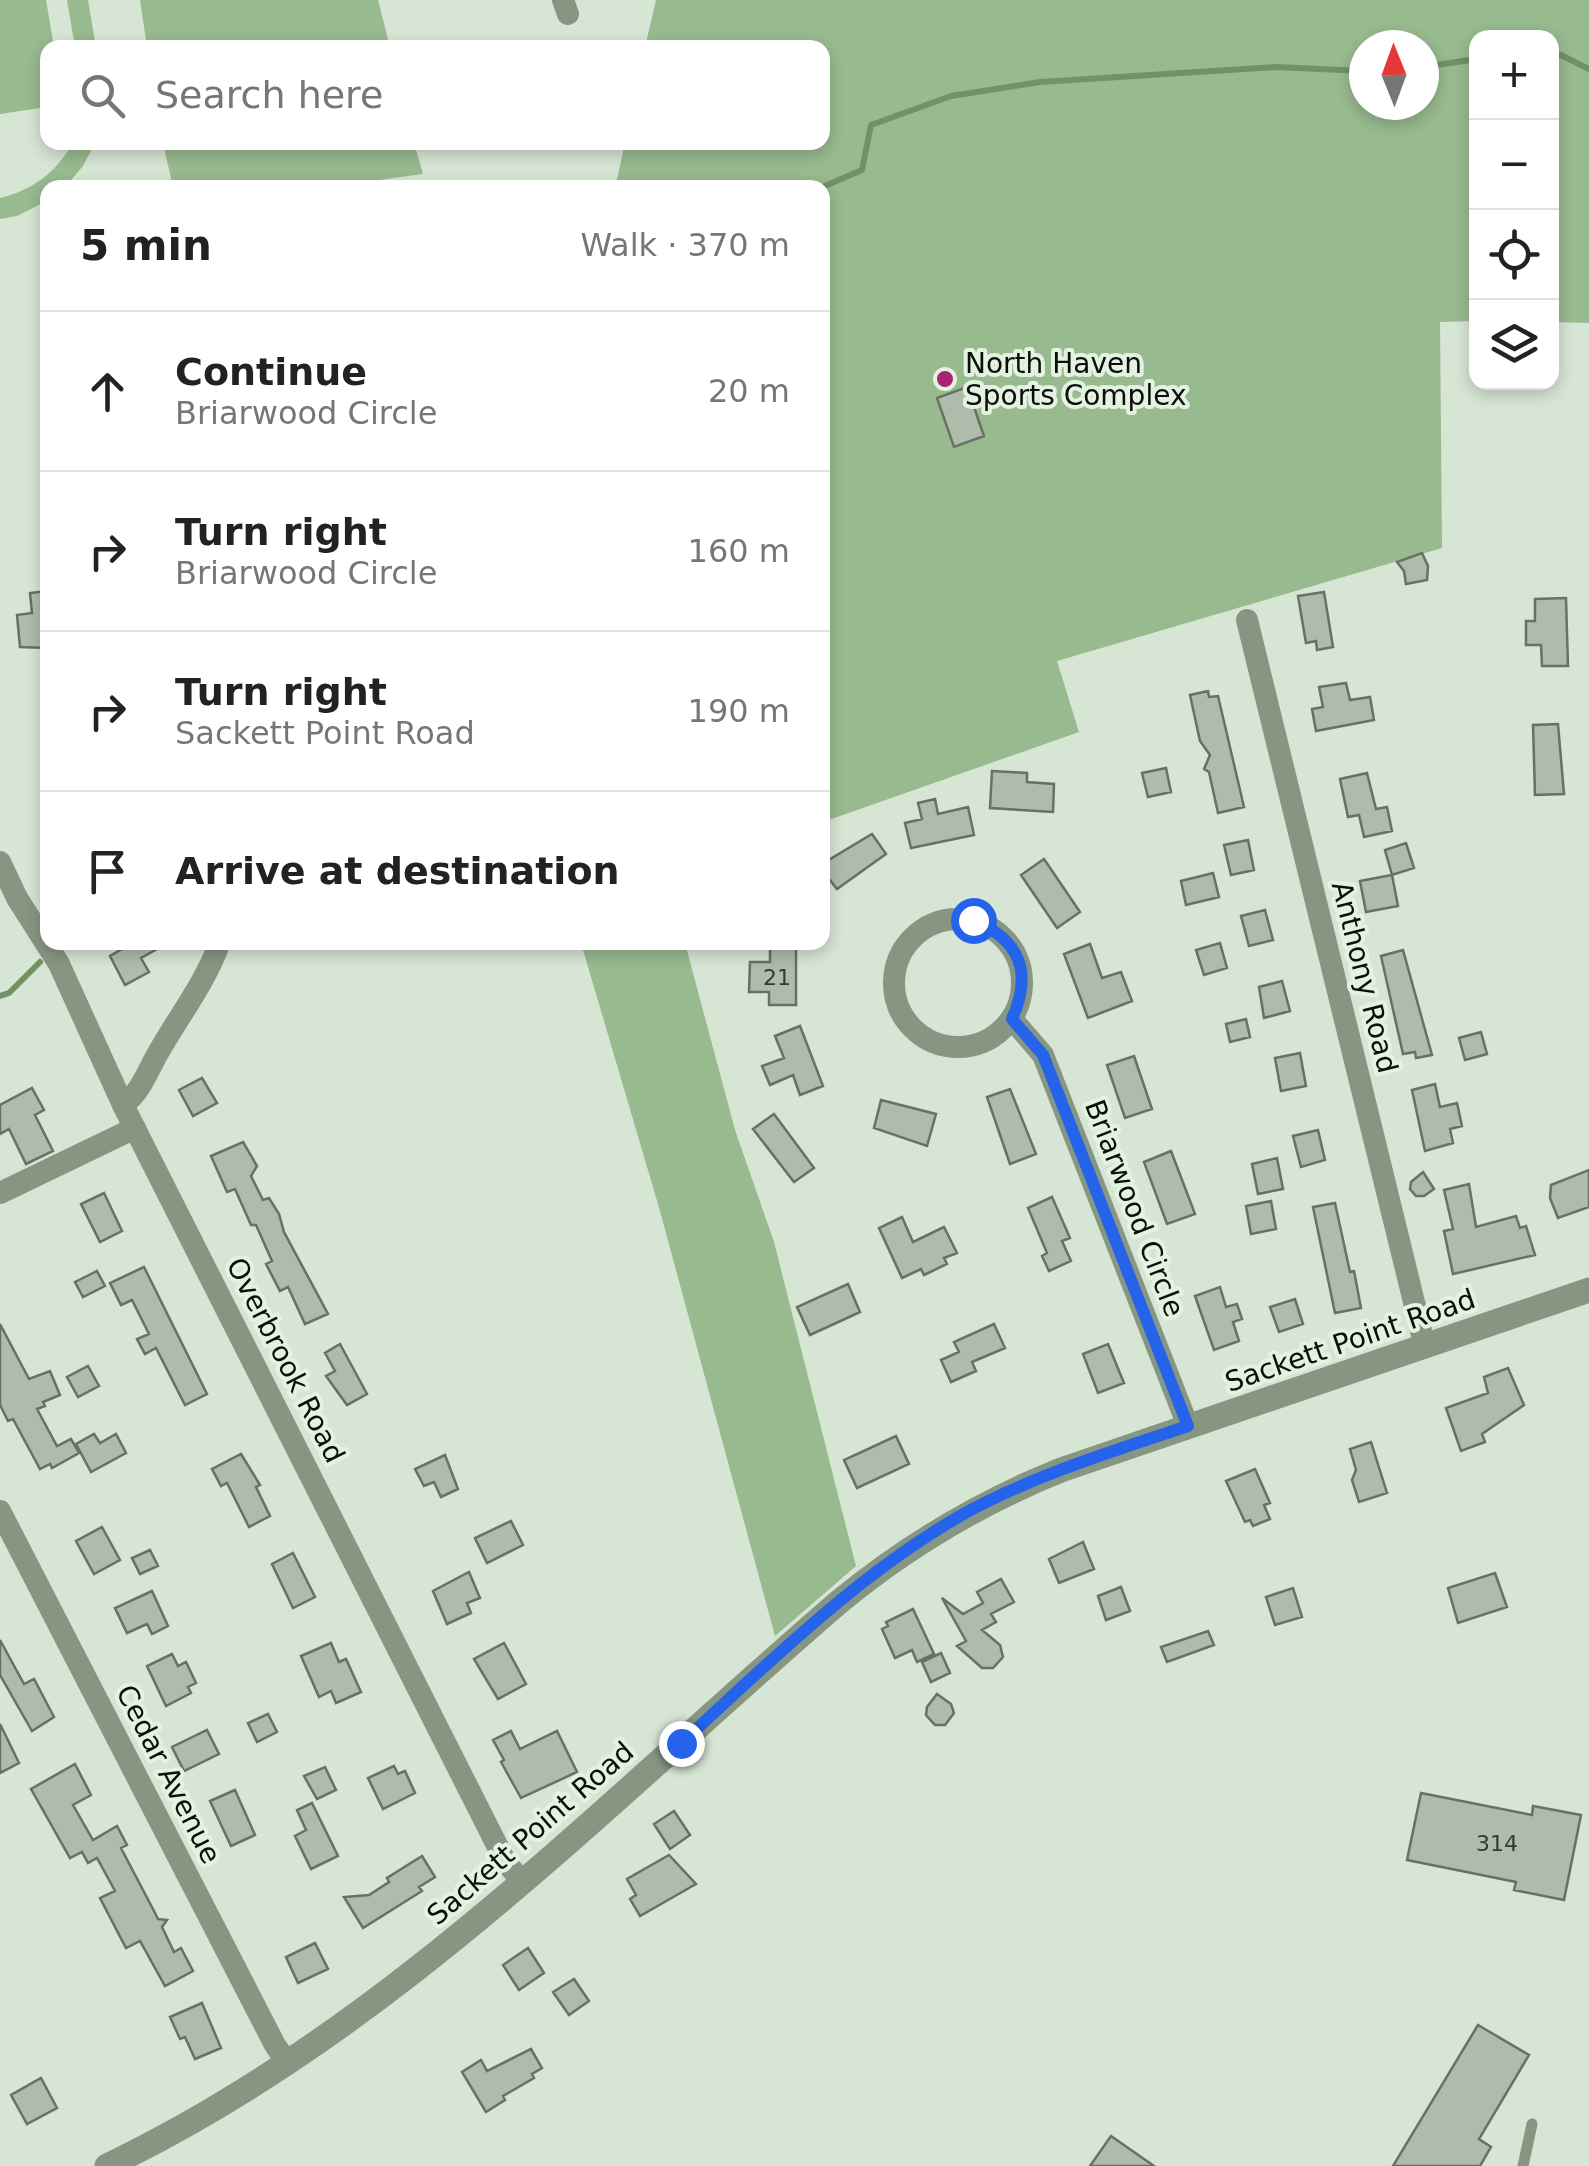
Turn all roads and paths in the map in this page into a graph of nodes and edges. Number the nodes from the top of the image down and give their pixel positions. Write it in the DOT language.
graph roads {
  1 [pos="1247,620"];
  2 [pos="0,862"];
  3 [pos="40,936"];
  4 [pos="49,950"];
  5 [pos="216,950"];
  6 [pos="1012,1019"];
  7 [pos="123,1105"];
  8 [pos="135,1128"];
  9 [pos="0,1193"];
  10 [pos="1589,1290"];
  11 [pos="1425,1347"];
  12 [pos="1188,1426"];
  13 [pos="1,1518"];
  14 [pos="523,1883"];
  15 [pos="288,2064"];
  16 [pos="1532,2124"];
  17 [pos="108,2166"];
  18 [pos="1522,2166"];
  1 -- 11 [label="street, Anthony Road"];
  2 -- 3 [label="street, Overbrook Road"];
  4 -- 7 [label="street, Overbrook Road"];
  5 -- 7 [label="street"];
  6 -- 6 [label="street"];
  6 -- 12 [label="street, Briarwood Circle"];
  7 -- 8 [label="street, Overbrook Road"];
  8 -- 9 [label="street"];
  8 -- 14 [label="street, Overbrook Road"];
  10 -- 11 [label="street, Sackett Point Road"];
  11 -- 12 [label="street, Sackett Point Road"];
  12 -- 14 [label="street, Sackett Point Road"];
  13 -- 15 [label="street, Cedar Avenue"];
  14 -- 15 [label="street, Sackett Point Road"];
  15 -- 17 [label="street, Sackett Point Road"];
  16 -- 18 [label="lane"];
}
